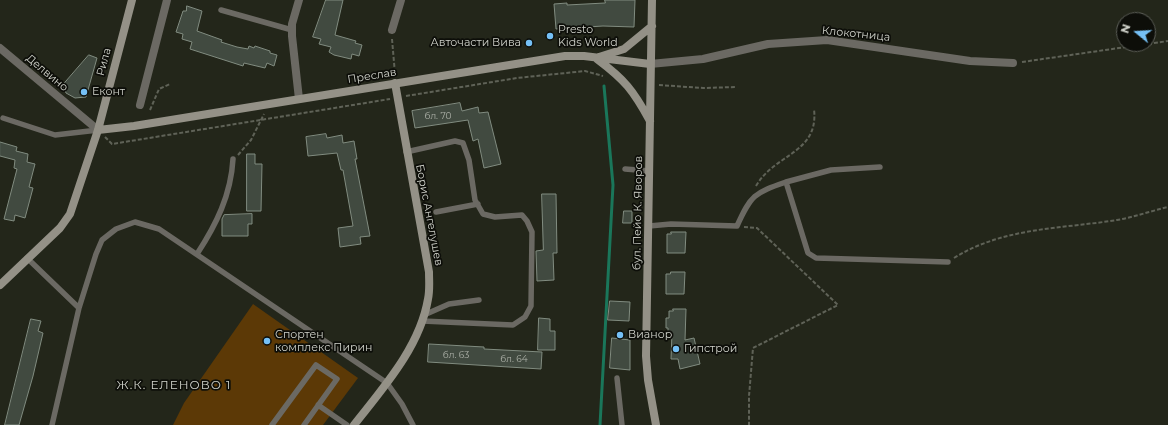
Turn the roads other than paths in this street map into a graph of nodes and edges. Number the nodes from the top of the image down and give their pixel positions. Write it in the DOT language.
graph roads {
  1 [pos="132,0"];
  2 [pos="167,0"];
  3 [pos="299,0"];
  4 [pos="400,0"];
  5 [pos="652,0"];
  6 [pos="221,10"];
  7 [pos="652,26"];
  8 [pos="292,30"];
  9 [pos="392,30"];
  10 [pos="0,48"];
  11 [pos="597,58"];
  12 [pos="1013,63"];
  13 [pos="650,64"];
  14 [pos="395,83"];
  15 [pos="299,99"];
  16 [pos="140,105"];
  17 [pos="3,118"];
  18 [pos="650,121"];
  19 [pos="98,130"];
  20 [pos="406,152"];
  21 [pos="233,159"];
  22 [pos="880,167"];
  23 [pos="625,169"];
  24 [pos="650,171"];
  25 [pos="786,182"];
  26 [pos="478,204"];
  27 [pos="436,212"];
  28 [pos="649,226"];
  29 [pos="197,254"];
  30 [pos="27,258"];
  31 [pos="948,262"];
  32 [pos="0,284"];
  33 [pos="479,300"];
  34 [pos="79,308"];
  35 [pos="423,318"];
  36 [pos="617,378"];
  37 [pos="387,383"];
  38 [pos="318,405"];
  39 [pos="52,425"];
  40 [pos="272,425"];
  41 [pos="304,425"];
  42 [pos="347,425"];
  43 [pos="354,425"];
  44 [pos="413,425"];
  45 [pos="622,425"];
  46 [pos="656,425"];
  1 -- 19 [label="street, Рила"];
  2 -- 16 [label="street"];
  3 -- 8 [label="street"];
  4 -- 9 [label="street"];
  5 -- 7 [label="street, бул. Пейо К. Яворов"];
  6 -- 8 [label="lane"];
  7 -- 11 [label="street"];
  7 -- 13 [label="street, бул. Пейо К. Яворов"];
  8 -- 15 [label="street"];
  10 -- 19 [label="street, Делвино"];
  11 -- 13 [label="street, Преслав"];
  11 -- 14 [label="street, Преслав"];
  11 -- 18 [label="street"];
  12 -- 13 [label="street, Клокотница"];
  13 -- 18 [label="street, бул. Пейо К. Яворов"];
  14 -- 15 [label="street, Преслав"];
  14 -- 20 [label="street, Борис Ангелушев"];
  15 -- 19 [label="street, Преслав"];
  17 -- 19 [label="lane"];
  18 -- 24 [label="street, бул. Пейо К. Яворов"];
  19 -- 30 [label="street, Рила"];
  20 -- 26 [label="lane"];
  20 -- 35 [label="street, Борис Ангелушев"];
  21 -- 29 [label="lane"];
  22 -- 25 [label="lane"];
  23 -- 24 [label="lane"];
  24 -- 28 [label="street, бул. Пейо К. Яворов"];
  25 -- 28 [label="lane"];
  25 -- 31 [label="lane"];
  26 -- 27 [label="lane"];
  26 -- 35 [label="lane"];
  28 -- 46 [label="street, бул. Пейо К. Яворов"];
  29 -- 34 [label="lane"];
  29 -- 37 [label="lane"];
  30 -- 32 [label="street, Рила"];
  30 -- 34 [label="lane"];
  33 -- 35 [label="lane"];
  34 -- 39 [label="lane"];
  35 -- 37 [label="street, Борис Ангелушев"];
  36 -- 45 [label="lane"];
  37 -- 43 [label="street, Борис Ангелушев"];
  37 -- 44 [label="lane"];
  38 -- 40 [label="lane"];
  38 -- 41 [label="lane"];
  38 -- 42 [label="lane"];
}
